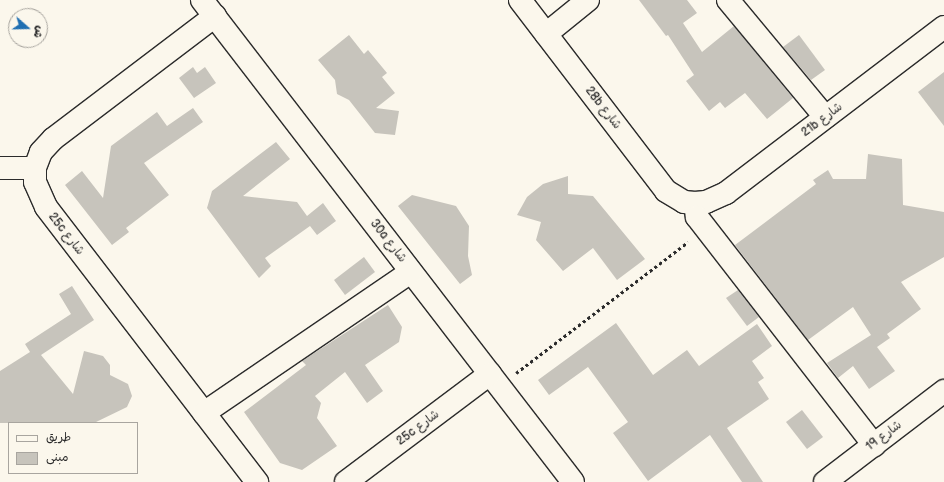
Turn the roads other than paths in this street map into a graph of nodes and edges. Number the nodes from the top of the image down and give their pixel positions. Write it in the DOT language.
graph roads {
  1 [pos="520,0"];
  2 [pos="588,0"];
  3 [pos="728,0"];
  4 [pos="208,8"];
  5 [pos="944,26"];
  6 [pos="546,34"];
  7 [pos="825,117"];
  8 [pos="0,168"];
  9 [pos="35,168"];
  10 [pos="696,210"];
  11 [pos="411,272"];
  12 [pos="495,380"];
  13 [pos="944,391"];
  14 [pos="204,414"];
  15 [pos="874,445"];
  16 [pos="257,482"];
  17 [pos="346,482"];
  18 [pos="573,482"];
  19 [pos="825,482"];
  1 -- 6 [label="street, 28b شارع"];
  2 -- 6 [label="street"];
  3 -- 7 [label="street"];
  4 -- 9 [label="street"];
  4 -- 11 [label="street, 30a شارع"];
  5 -- 7 [label="street, 21b شارع"];
  6 -- 10 [label="street, 28b شارع"];
  7 -- 10 [label="street, 21b شارع"];
  8 -- 9 [label="street"];
  9 -- 14 [label="street, 25c شارع"];
  10 -- 15 [label="street"];
  11 -- 12 [label="street, 30a شارع"];
  11 -- 14 [label="street"];
  12 -- 17 [label="street, 25c شارع"];
  12 -- 18 [label="street, 30a شارع"];
  13 -- 15 [label="street, شارع 19"];
  14 -- 16 [label="street, 25c شارع"];
  15 -- 19 [label="street, شارع 19"];
}
